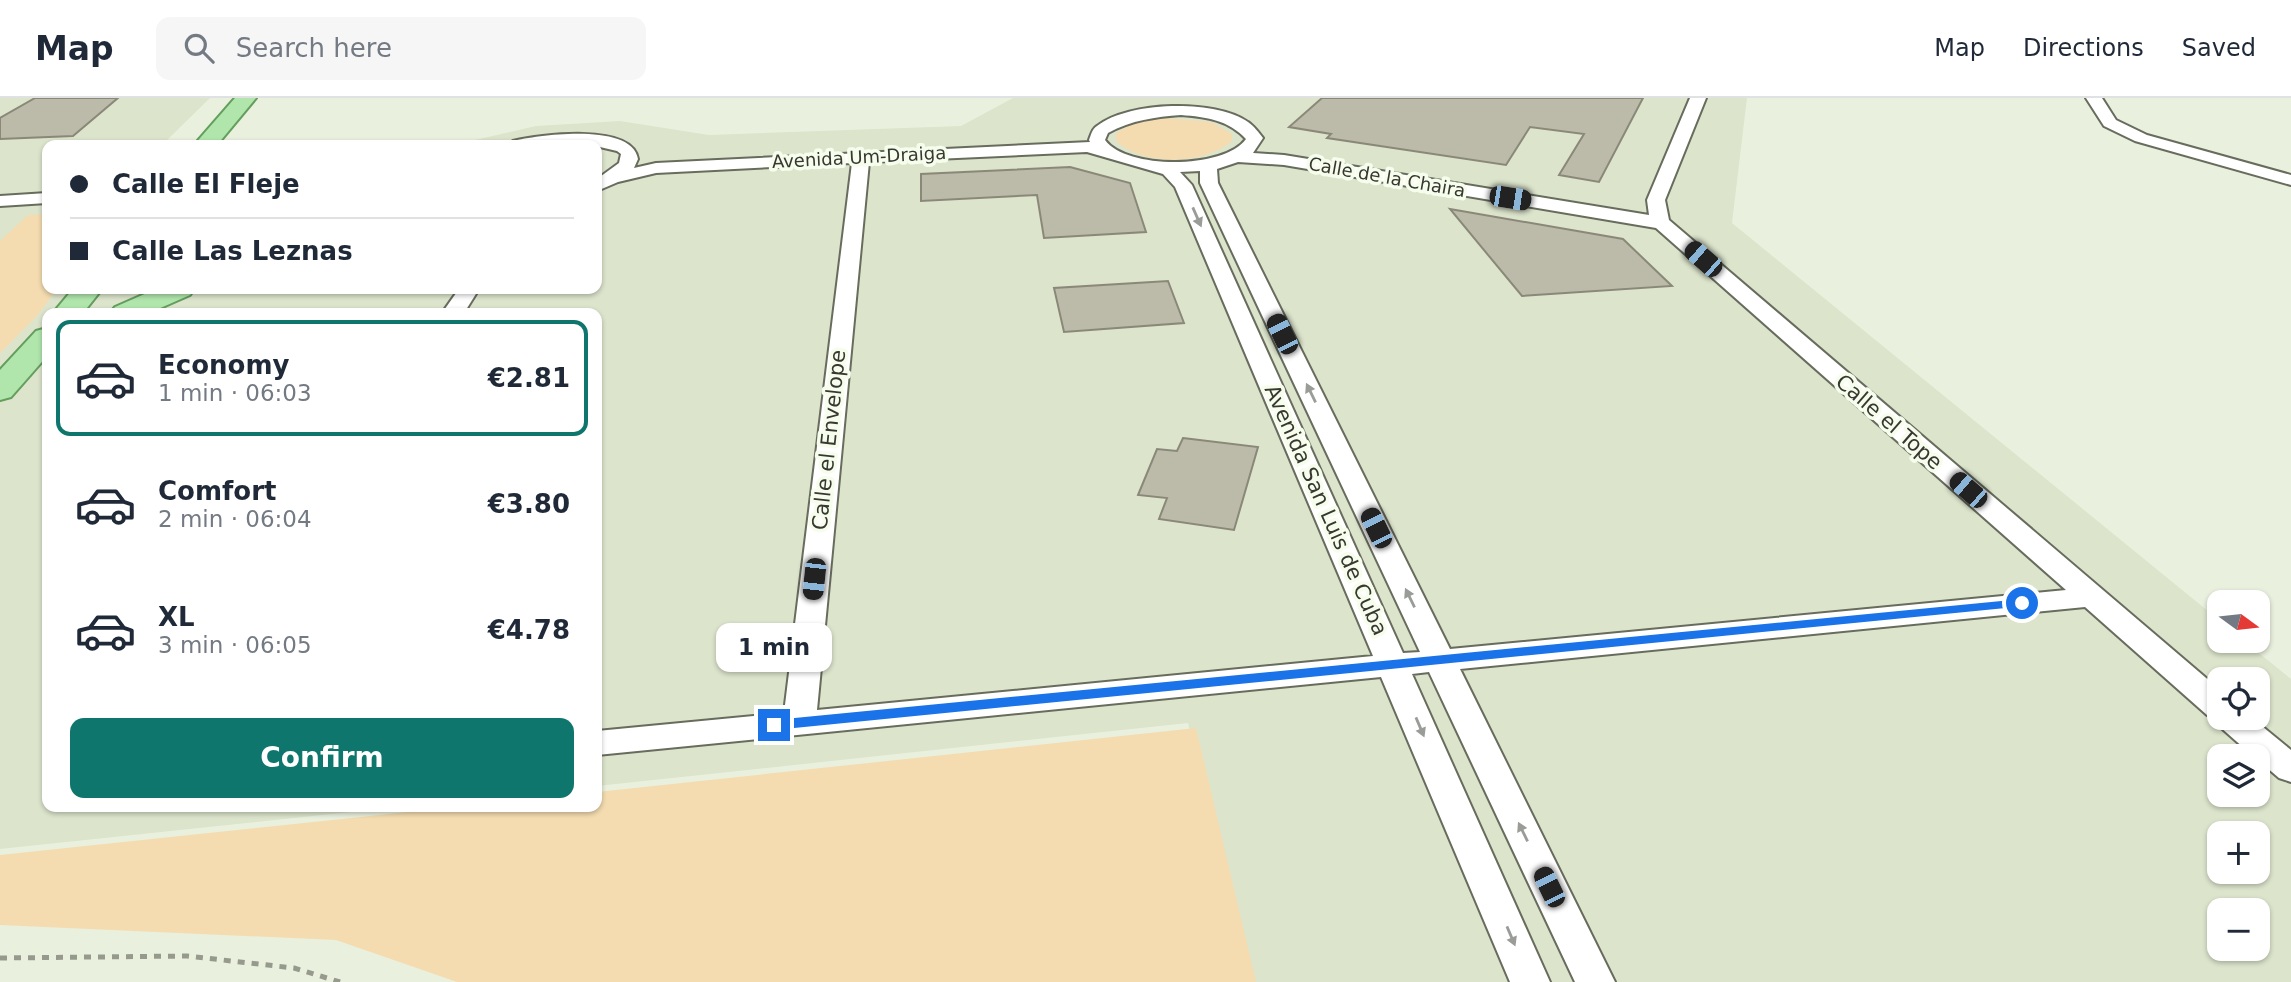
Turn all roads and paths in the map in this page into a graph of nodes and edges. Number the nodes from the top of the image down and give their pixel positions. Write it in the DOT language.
graph roads {
  1 [pos="246,98"];
  2 [pos="1213,98"];
  3 [pos="1698,98"];
  4 [pos="2094,98"];
  5 [pos="1234,103"];
  6 [pos="1171,111"];
  7 [pos="1237,121"];
  8 [pos="1101,130"];
  9 [pos="1255,138"];
  10 [pos="209,140"];
  11 [pos="572,140"];
  12 [pos="589,140"];
  13 [pos="602,142"];
  14 [pos="1104,150"];
  15 [pos="628,152"];
  16 [pos="860,157"];
  17 [pos="1237,157"];
  18 [pos="1214,163"];
  19 [pos="1157,166"];
  20 [pos="615,177"];
  21 [pos="2291,180"];
  22 [pos="602,184"];
  23 [pos="42,188"];
  24 [pos="0,190"];
  25 [pos="42,198"];
  26 [pos="0,201"];
  27 [pos="1660,216"];
  28 [pos="84,294"];
  29 [pos="169,294"];
  30 [pos="72,308"];
  31 [pos="136,308"];
  32 [pos="42,343"];
  33 [pos="42,374"];
  34 [pos="0,390"];
  35 [pos="0,419"];
  36 [pos="2090,597"];
  37 [pos="1419,662"];
  38 [pos="2207,697"];
  39 [pos="799,723"];
  40 [pos="2245,730"];
  41 [pos="602,743"];
  42 [pos="2291,769"];
  43 [pos="0,958"];
  44 [pos="340,982"];
  45 [pos="1530,982"];
  46 [pos="1595,982"];
  1 -- 10 [label="main road"];
  2 -- 6 [label="street"];
  3 -- 27 [label="street"];
  4 -- 21 [label="street"];
  5 -- 7 [label="street"];
  6 -- 7 [label="street"];
  6 -- 8 [label="street, Avenida Um-Draiga"];
  7 -- 9 [label="street"];
  8 -- 14 [label="street"];
  8 -- 15 [label="street, Avenida Um-Draiga"];
  9 -- 17 [label="street"];
  9 -- 27 [label="street, Calle de la Chaira"];
  11 -- 12 [label="street, Avenida Um-Draiga"];
  13 -- 15 [label="street, Avenida Um-Draiga"];
  14 -- 16 [label="street, Avenida Um-Draiga"];
  14 -- 19 [label="street, Avenida Um-Draiga"];
  15 -- 20 [label="street"];
  16 -- 20 [label="street, Avenida Um-Draiga"];
  16 -- 39 [label="street, Calle el Envelope"];
  17 -- 18 [label="street"];
  17 -- 27 [label="street, Calle de la Chaira"];
  18 -- 19 [label="street"];
  37 -- 18 [label="street, Avenida San Luis de Cuba, one-way"];
  19 -- 37 [label="street, Avenida San Luis de Cuba, one-way"];
  20 -- 22 [label="street, Avenida Um-Draiga"];
  23 -- 24 [label="street"];
  25 -- 26 [label="street"];
  27 -- 36 [label="street, Calle el Tope"];
  28 -- 30 [label="main road"];
  29 -- 31 [label="main road"];
  32 -- 34 [label="main road"];
  33 -- 35 [label="main road"];
  36 -- 37 [label="street"];
  36 -- 38 [label="street, Calle el Tope"];
  37 -- 39 [label="street"];
  37 -- 45 [label="street, Avenida San Luis de Cuba, one-way"];
  46 -- 37 [label="street, Avenida San Luis de Cuba, one-way"];
  39 -- 41 [label="street"];
  40 -- 42 [label="street"];
  43 -- 44 [label="path"];
}
